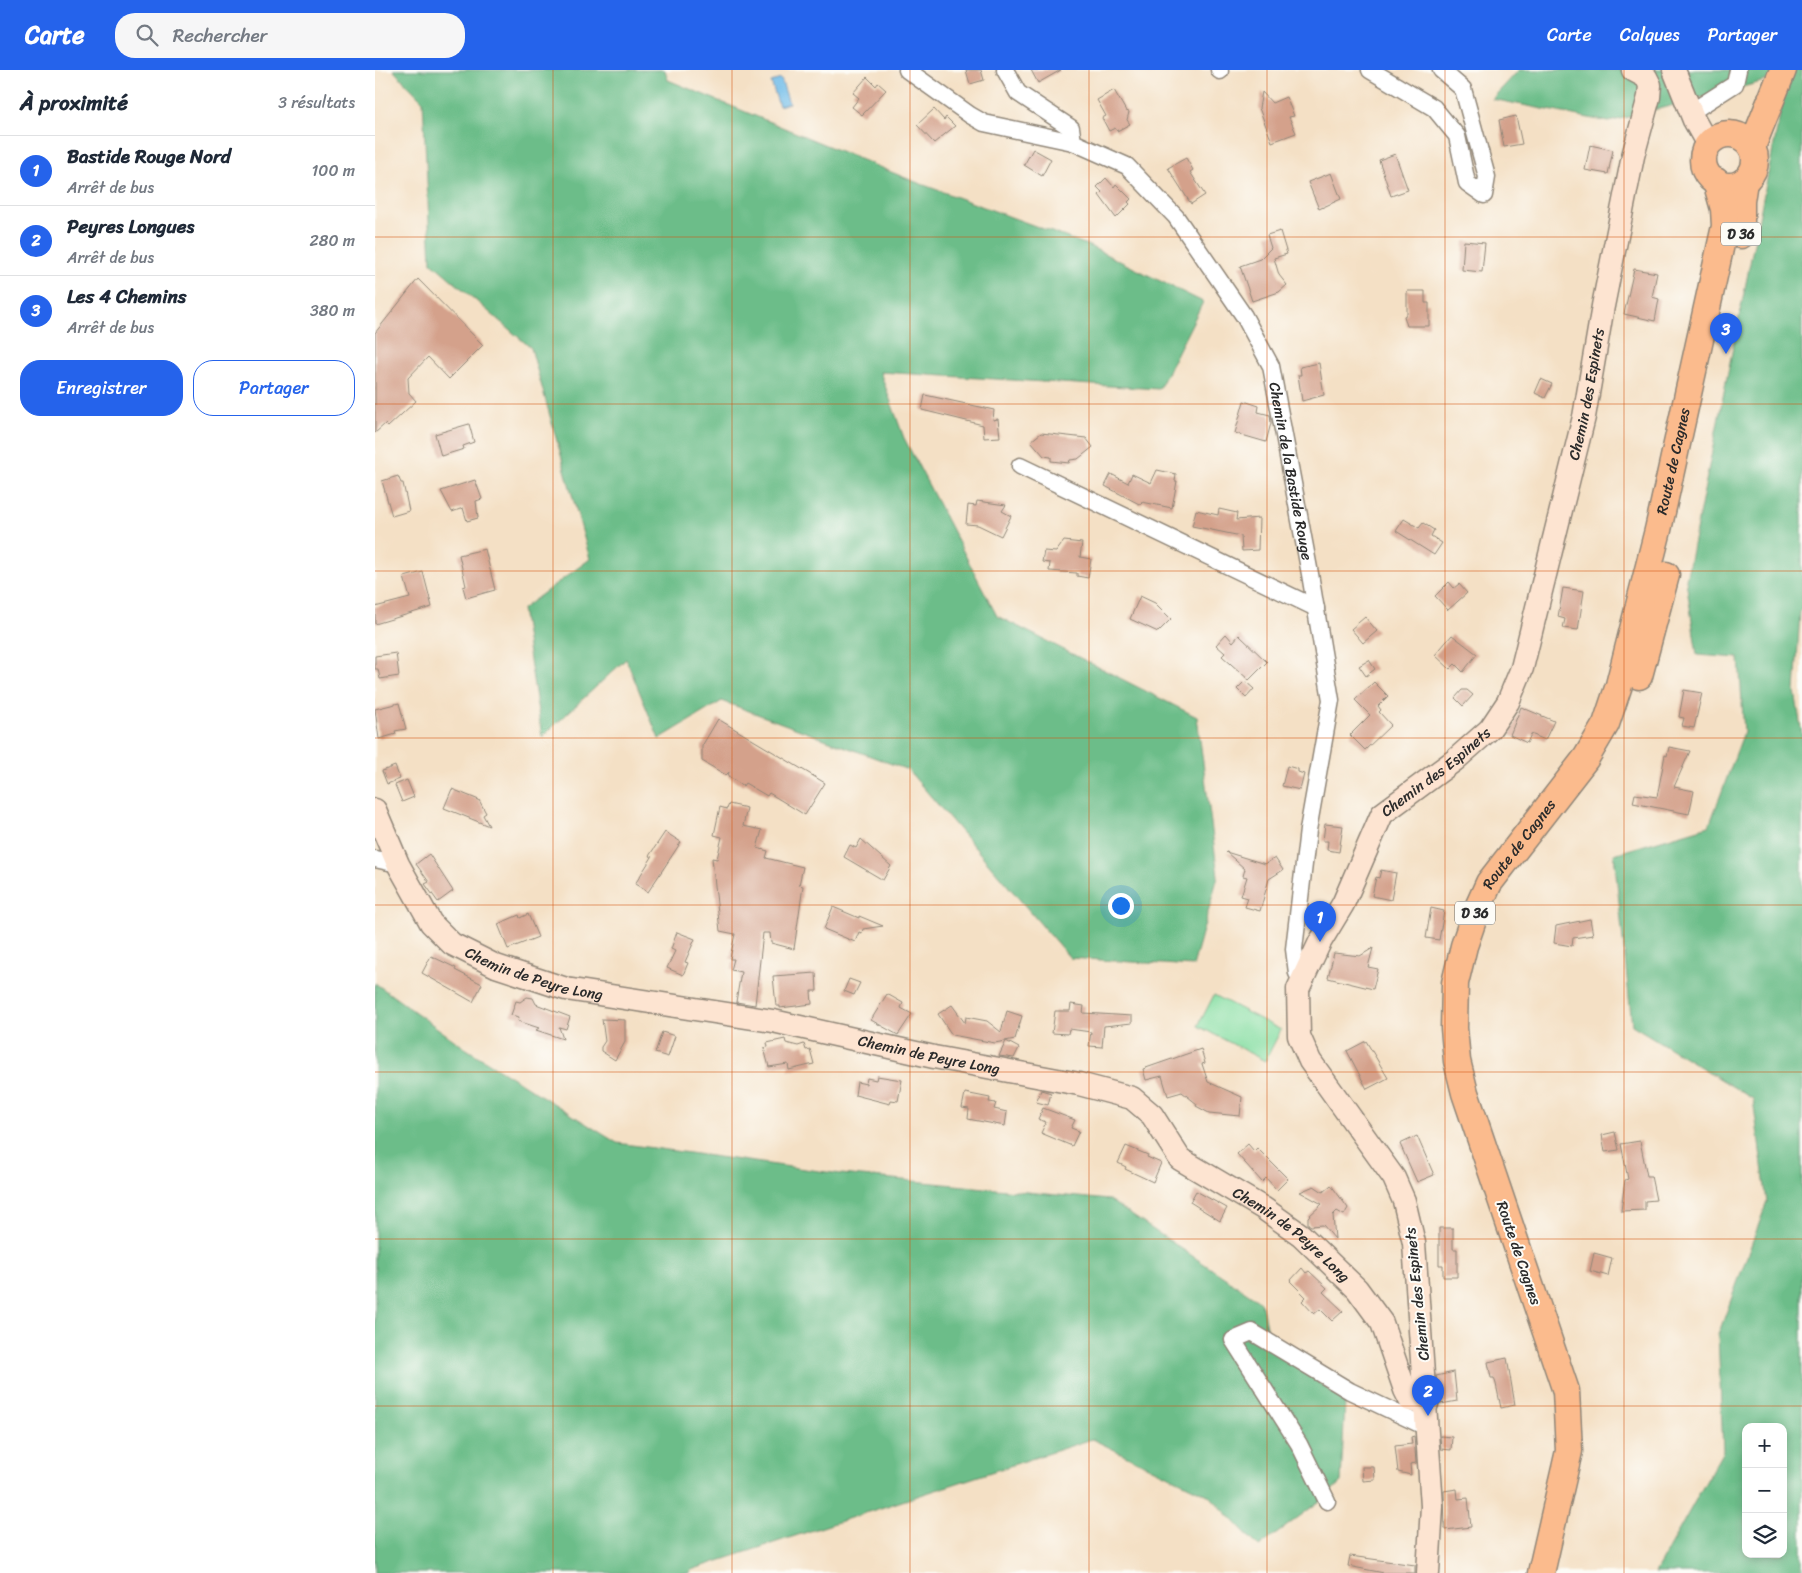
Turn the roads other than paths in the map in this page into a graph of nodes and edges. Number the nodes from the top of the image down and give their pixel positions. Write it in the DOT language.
graph roads {
  1 [pos="907,70"];
  2 [pos="1005,70"];
  3 [pos="1370,70"];
  4 [pos="1441,70"];
  5 [pos="1633,70"];
  6 [pos="1674,70"];
  7 [pos="1738,70"];
  8 [pos="1765,70"];
  9 [pos="1783,70"];
  10 [pos="1693,116"];
  11 [pos="1727,140"];
  12 [pos="1073,142"];
  13 [pos="1715,181"];
  14 [pos="1744,181"];
  15 [pos="1020,466"];
  16 [pos="1316,608"];
  17 [pos="375,810"];
  18 [pos="375,859"];
  19 [pos="397,864"];
  20 [pos="1301,980"];
  21 [pos="1427,1404"];
  22 [pos="1428,1428"];
  23 [pos="1327,1501"];
  24 [pos="1428,1573"];
  25 [pos="1541,1573"];
  26 [pos="1559,1573"];
  1 -- 12 [label="street, Chemin de la Bastide Rouge"];
  2 -- 12 [label="street"];
  3 -- 4 [label="street"];
  5 -- 20 [label="street, Chemin des Espinets"];
  6 -- 10 [label="street"];
  7 -- 10 [label="street"];
  8 -- 11 [label="main road"];
  9 -- 11 [label="main road"];
  10 -- 11 [label="street"];
  11 -- 13 [label="main road"];
  11 -- 14 [label="main road"];
  12 -- 16 [label="street, Chemin de la Bastide Rouge"];
  13 -- 14 [label="main road"];
  13 -- 25 [label="main road, Route de Cagnes / D 36"];
  14 -- 26 [label="main road, Route de Cagnes / D 36"];
  15 -- 16 [label="street"];
  16 -- 20 [label="street, Chemin de la Bastide Rouge"];
  17 -- 19 [label="street, Chemin de Peyre Long"];
  18 -- 19 [label="street"];
  19 -- 21 [label="street, Chemin de Peyre Long"];
  20 -- 21 [label="street, Chemin des Espinets"];
  21 -- 22 [label="street, Chemin des Espinets"];
  22 -- 23 [label="street"];
  22 -- 24 [label="street, Chemin des Espinets"];
}
